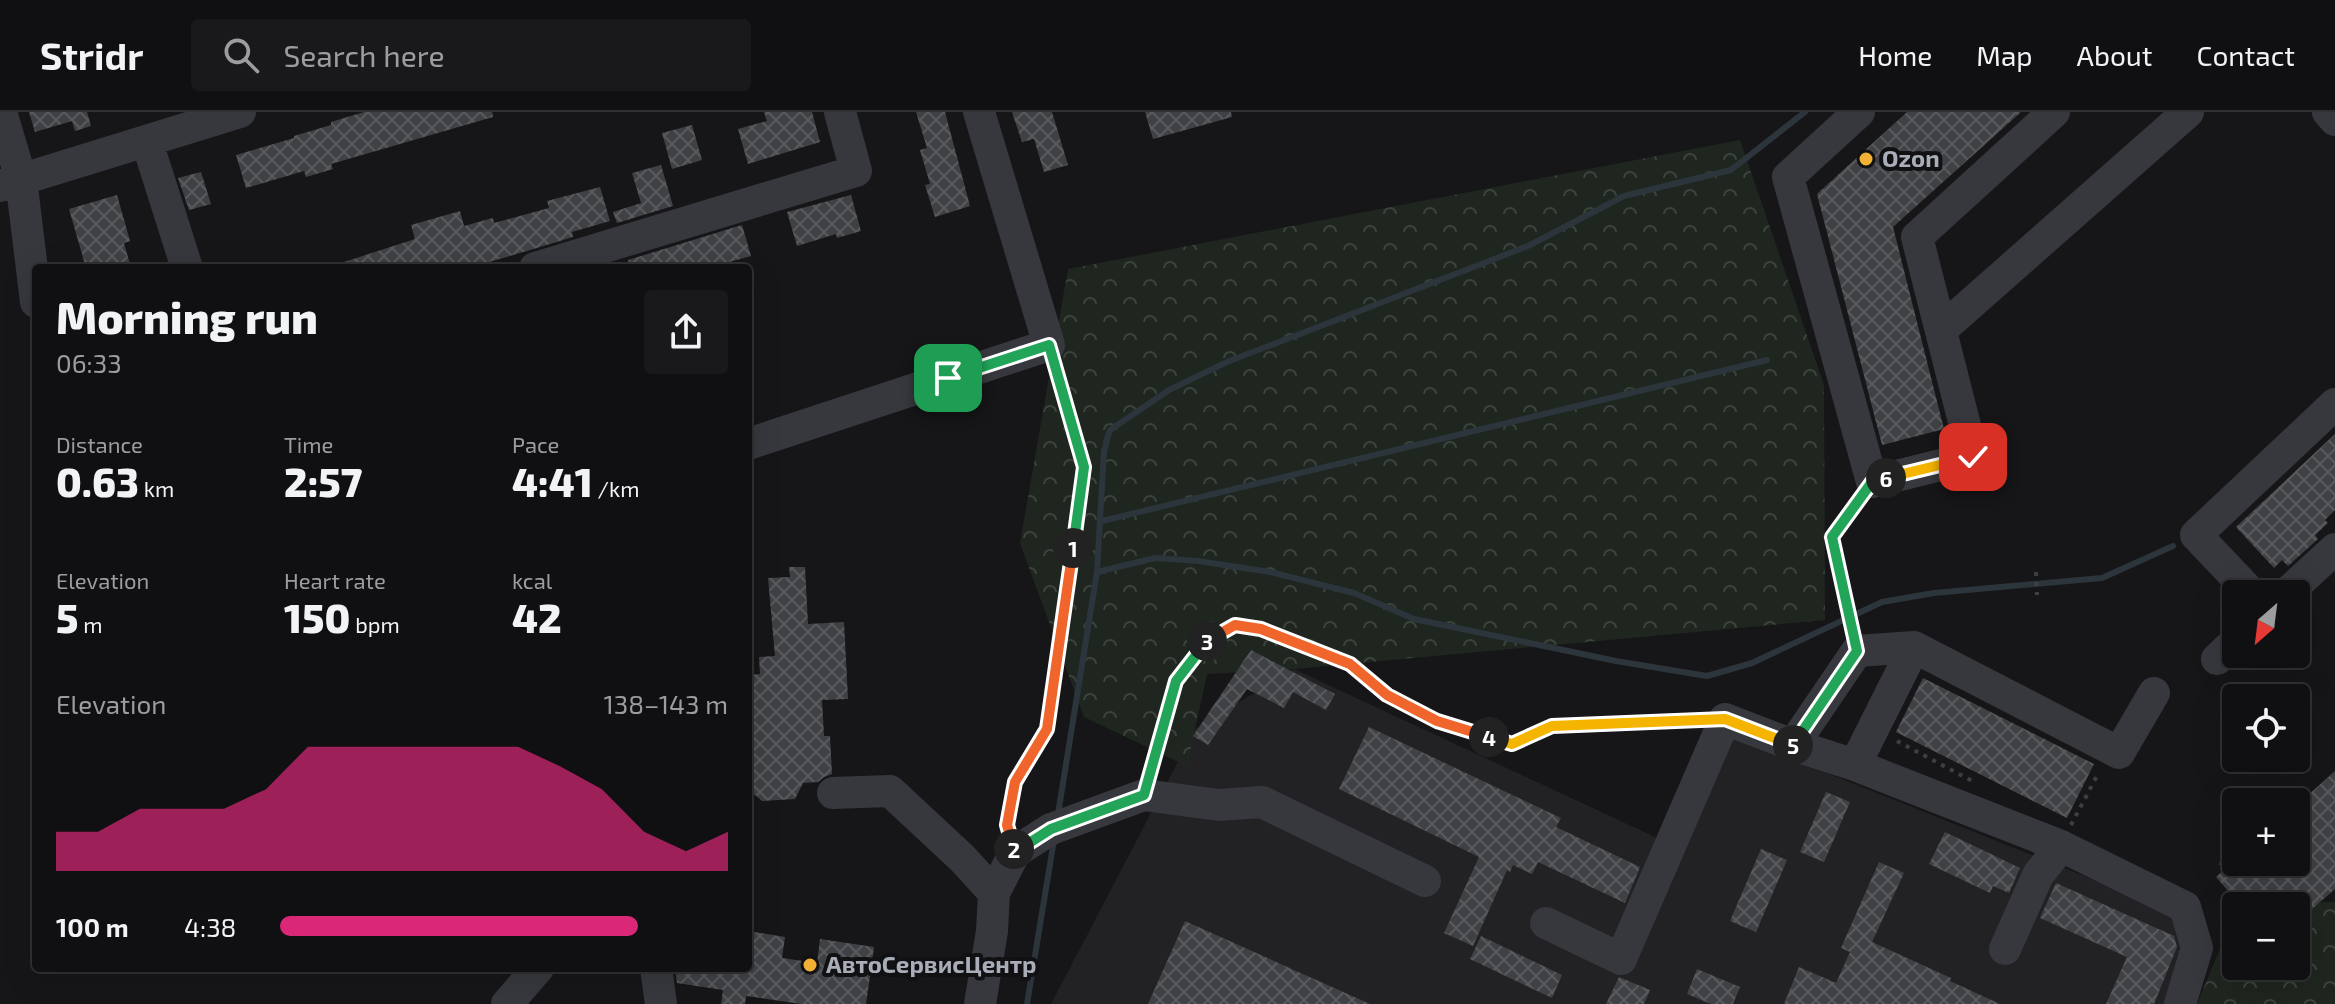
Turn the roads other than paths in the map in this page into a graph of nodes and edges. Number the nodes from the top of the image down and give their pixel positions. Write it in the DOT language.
graph roads {
  1 [pos="1,112"];
  2 [pos="240,112"];
  3 [pos="840,112"];
  4 [pos="979,112"];
  5 [pos="1859,112"];
  6 [pos="2054,112"];
  7 [pos="2188,112"];
  8 [pos="2328,112"];
  9 [pos="2335,120"];
  10 [pos="147,142"];
  11 [pos="10,182"];
  12 [pos="186,264"];
  13 [pos="548,264"];
  14 [pos="32,284"];
  15 [pos="1941,330"];
  16 [pos="2335,404"];
  17 [pos="752,443"];
  18 [pos="2335,549"];
  19 [pos="2239,580"];
  20 [pos="2301,580"];
  21 [pos="1914,647"];
  22 [pos="2154,693"];
  23 [pos="1793,745"];
  24 [pos="1855,765"];
  25 [pos="833,793"];
  26 [pos="2061,846"];
  27 [pos="1425,881"];
  28 [pos="994,893"];
  29 [pos="1546,923"];
  30 [pos="2005,949"];
  31 [pos="535,972"];
  32 [pos="657,972"];
  33 [pos="507,1004"];
  34 [pos="661,1004"];
  35 [pos="980,1004"];
  36 [pos="2180,1004"];
  1 -- 11 [label="street"];
  2 -- 10 [label="street"];
  3 -- 13 [label="street"];
  4 -- 17 [label="street"];
  5 -- 15 [label="street"];
  6 -- 15 [label="street"];
  7 -- 15 [label="street"];
  8 -- 9 [label="street"];
  10 -- 11 [label="street"];
  10 -- 12 [label="street"];
  11 -- 14 [label="street"];
  16 -- 19 [label="street"];
  18 -- 20 [label="street"];
  21 -- 22 [label="street"];
  21 -- 23 [label="street"];
  21 -- 24 [label="street"];
  23 -- 24 [label="street"];
  23 -- 29 [label="street"];
  24 -- 26 [label="street"];
  25 -- 28 [label="street"];
  26 -- 30 [label="street"];
  26 -- 36 [label="street"];
  27 -- 28 [label="street"];
  28 -- 35 [label="street"];
  31 -- 33 [label="street"];
  32 -- 34 [label="street"];
}
